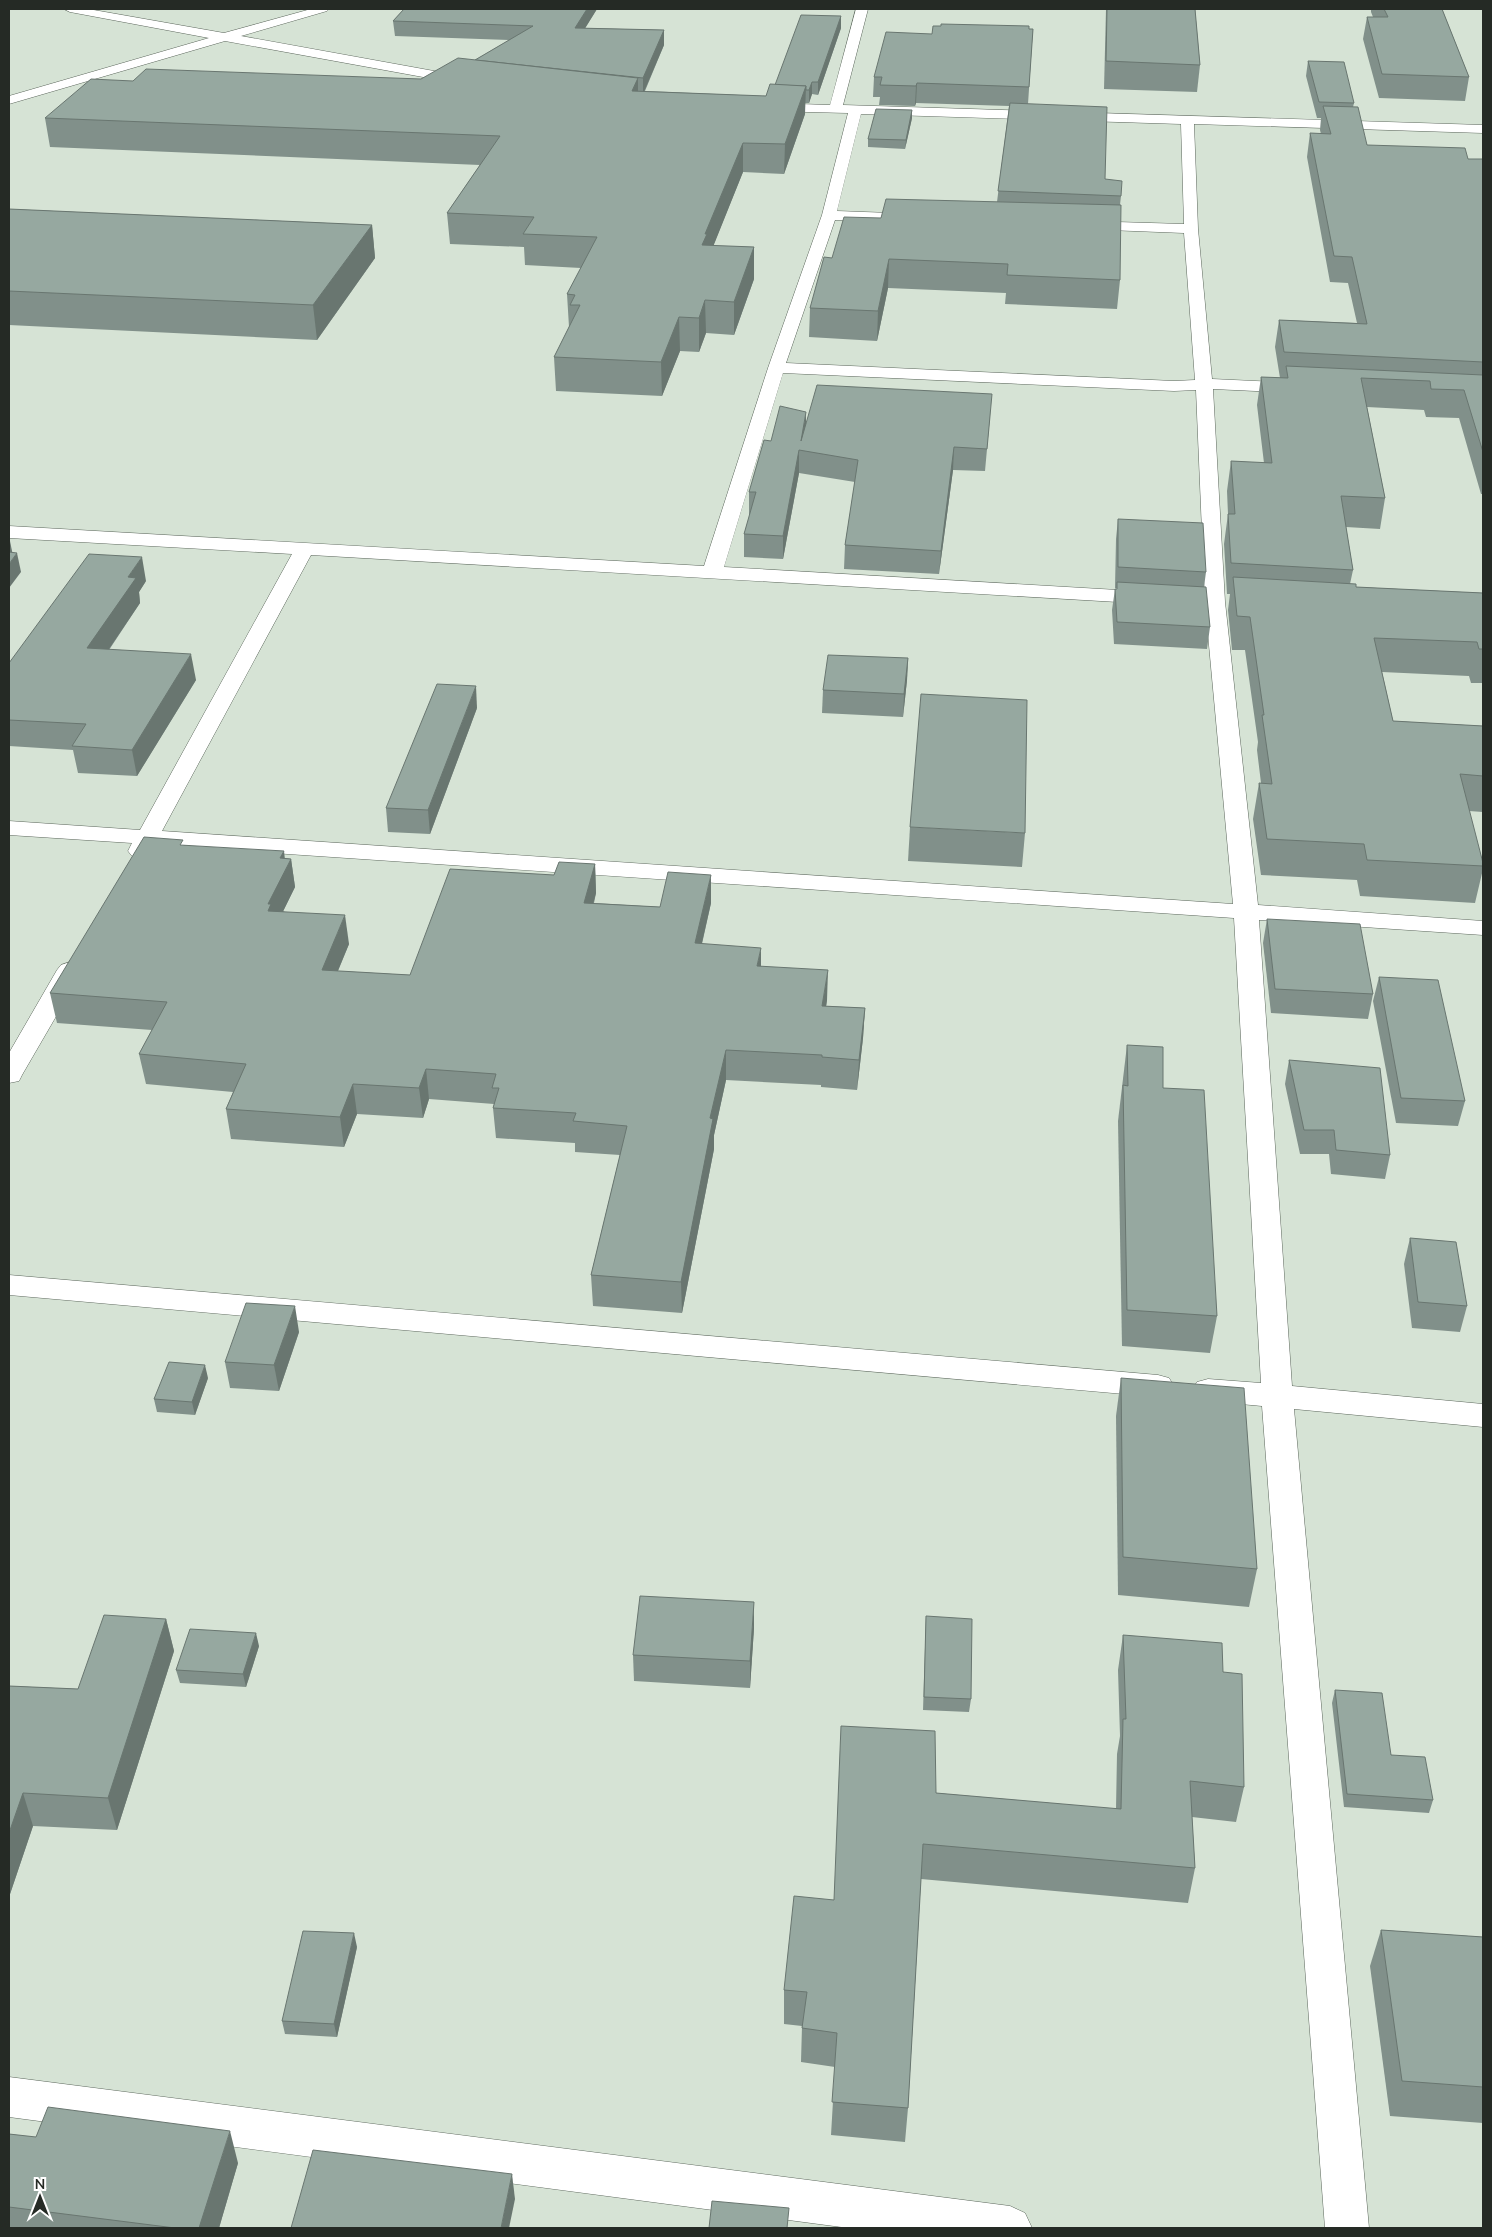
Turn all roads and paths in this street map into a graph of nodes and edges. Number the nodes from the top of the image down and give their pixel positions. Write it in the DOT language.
graph roads {
  1 [pos="70,9"];
  2 [pos="323,9"];
  3 [pos="862,9"];
  4 [pos="226,38"];
  5 [pos="478,83"];
  6 [pos="9,100"];
  7 [pos="758,106"];
  8 [pos="835,110"];
  9 [pos="855,110"];
  10 [pos="1187,120"];
  11 [pos="1483,129"];
  12 [pos="829,215"];
  13 [pos="937,219"];
  14 [pos="1064,224"];
  15 [pos="1191,229"];
  16 [pos="776,368"];
  17 [pos="1204,384"];
  18 [pos="1314,389"];
  19 [pos="9,532"];
  20 [pos="304,550"];
  21 [pos="712,573"];
  22 [pos="1166,599"];
  23 [pos="1195,600"];
  24 [pos="1215,602"];
  25 [pos="1235,603"];
  26 [pos="9,828"];
  27 [pos="147,838"];
  28 [pos="128,872"];
  29 [pos="1246,912"];
  30 [pos="1483,928"];
  31 [pos="83,948"];
  32 [pos="9,1075"];
  33 [pos="9,1285"];
  34 [pos="1277,1396"];
  35 [pos="1483,1415"];
  36 [pos="9,2097"];
  37 [pos="1010,2228"];
  38 [pos="1347,2228"];
  1 -- 4 [label="street"];
  2 -- 4 [label="street"];
  3 -- 8 [label="street"];
  4 -- 5 [label="street"];
  4 -- 6 [label="street"];
  7 -- 8 [label="street"];
  8 -- 9 [label="street"];
  9 -- 10 [label="street"];
  9 -- 12 [label="street"];
  10 -- 11 [label="street"];
  10 -- 15 [label="street"];
  12 -- 13 [label="street"];
  12 -- 16 [label="street"];
  14 -- 15 [label="street"];
  15 -- 17 [label="street"];
  16 -- 17 [label="street"];
  16 -- 21 [label="street"];
  17 -- 18 [label="street"];
  17 -- 24 [label="street"];
  19 -- 20 [label="street"];
  20 -- 21 [label="street"];
  20 -- 27 [label="street"];
  21 -- 22 [label="street"];
  23 -- 24 [label="street"];
  24 -- 25 [label="street"];
  24 -- 29 [label="street"];
  26 -- 27 [label="street"];
  27 -- 28 [label="street"];
  27 -- 29 [label="street"];
  29 -- 30 [label="street"];
  29 -- 34 [label="street"];
  31 -- 32 [label="street"];
  33 -- 34 [label="street"];
  34 -- 35 [label="street"];
  34 -- 38 [label="street"];
  36 -- 37 [label="street"];
}
